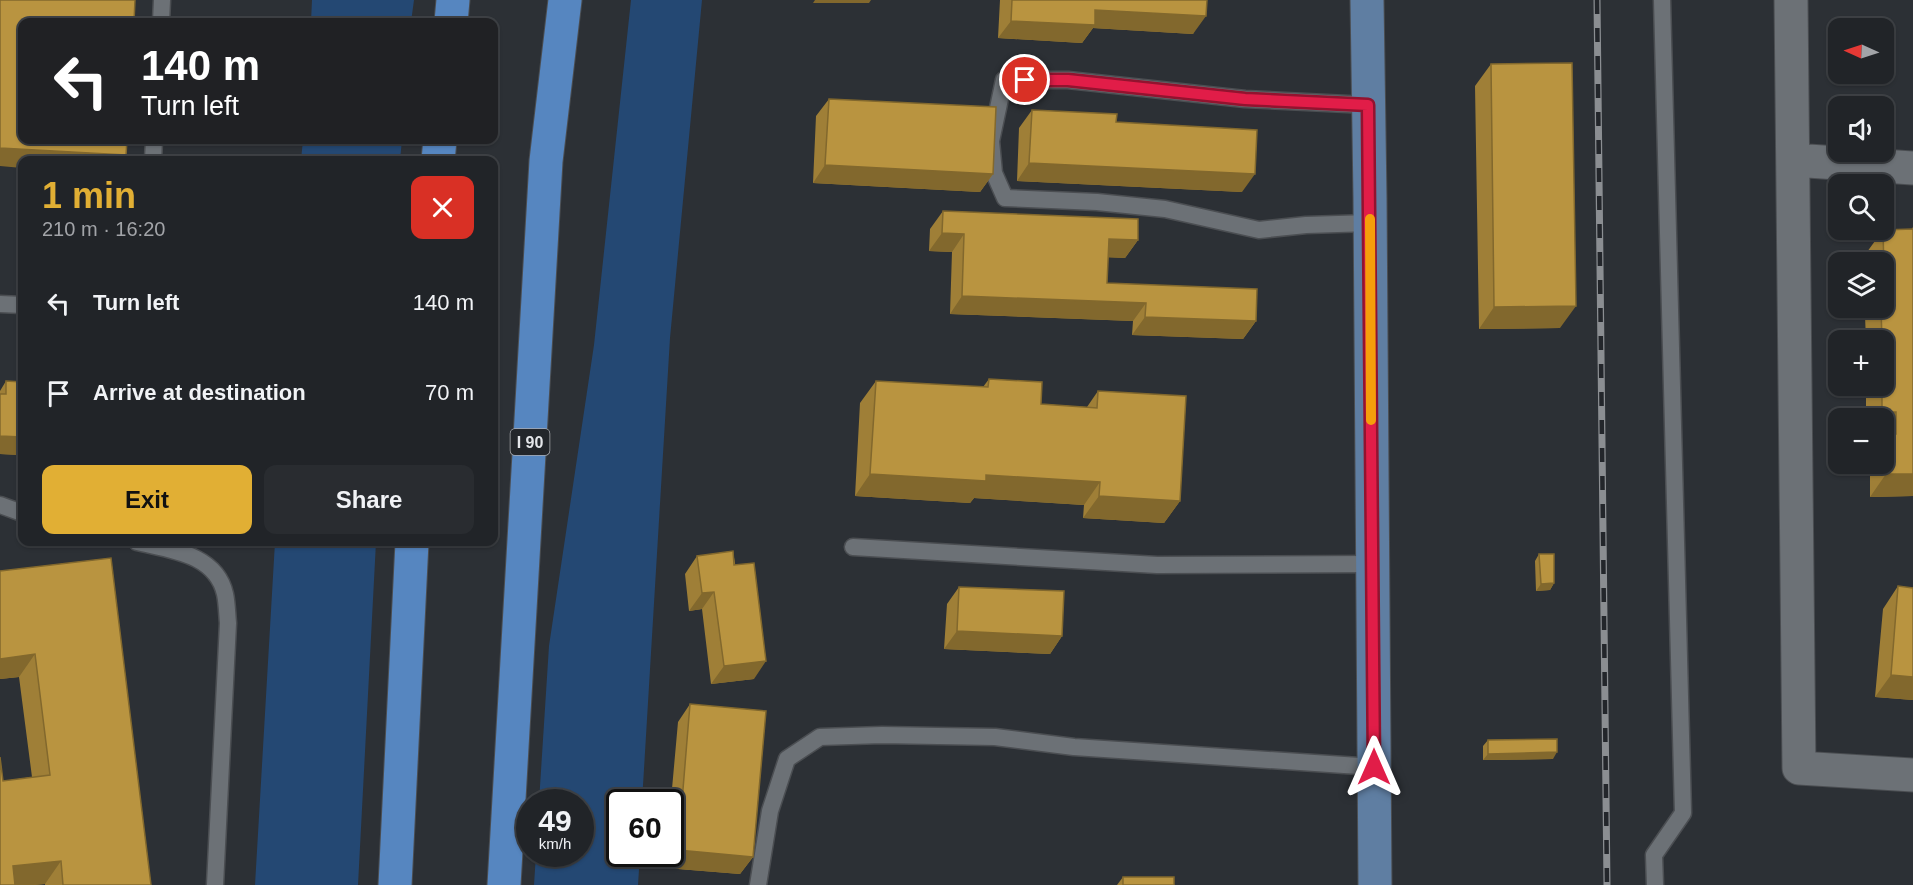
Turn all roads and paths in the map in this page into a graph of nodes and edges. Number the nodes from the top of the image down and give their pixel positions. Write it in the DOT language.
graph roads {
  1 [pos="162,0"];
  2 [pos="453,0"];
  3 [pos="565,0"];
  4 [pos="1367,0"];
  5 [pos="1662,0"];
  6 [pos="1791,0"];
  7 [pos="161,18"];
  8 [pos="451,18"];
  9 [pos="1368,105"];
  10 [pos="1793,160"];
  11 [pos="1913,168"];
  12 [pos="1370,223"];
  13 [pos="0,304"];
  14 [pos="18,305"];
  15 [pos="0,505"];
  16 [pos="18,512"];
  17 [pos="154,546"];
  18 [pos="412,546"];
  19 [pos="853,547"];
  20 [pos="1372,564"];
  21 [pos="1374,767"];
  22 [pos="1913,775"];
  23 [pos="215,885"];
  24 [pos="395,885"];
  25 [pos="504,885"];
  26 [pos="758,885"];
  27 [pos="1375,885"];
  28 [pos="1655,885"];
  1 -- 7 [label="lane"];
  2 -- 8 [label="highway"];
  3 -- 25 [label="highway, I 90"];
  4 -- 9 [label="main road"];
  5 -- 28 [label="lane"];
  6 -- 10 [label="street"];
  9 -- 12 [label="main road"];
  9 -- 12 [label="lane"];
  10 -- 11 [label="street"];
  10 -- 22 [label="street"];
  12 -- 20 [label="main road"];
  13 -- 14 [label="lane"];
  15 -- 16 [label="lane"];
  17 -- 23 [label="lane"];
  18 -- 24 [label="highway"];
  19 -- 20 [label="lane"];
  20 -- 21 [label="main road"];
  21 -- 26 [label="lane"];
  21 -- 27 [label="main road"];
}
